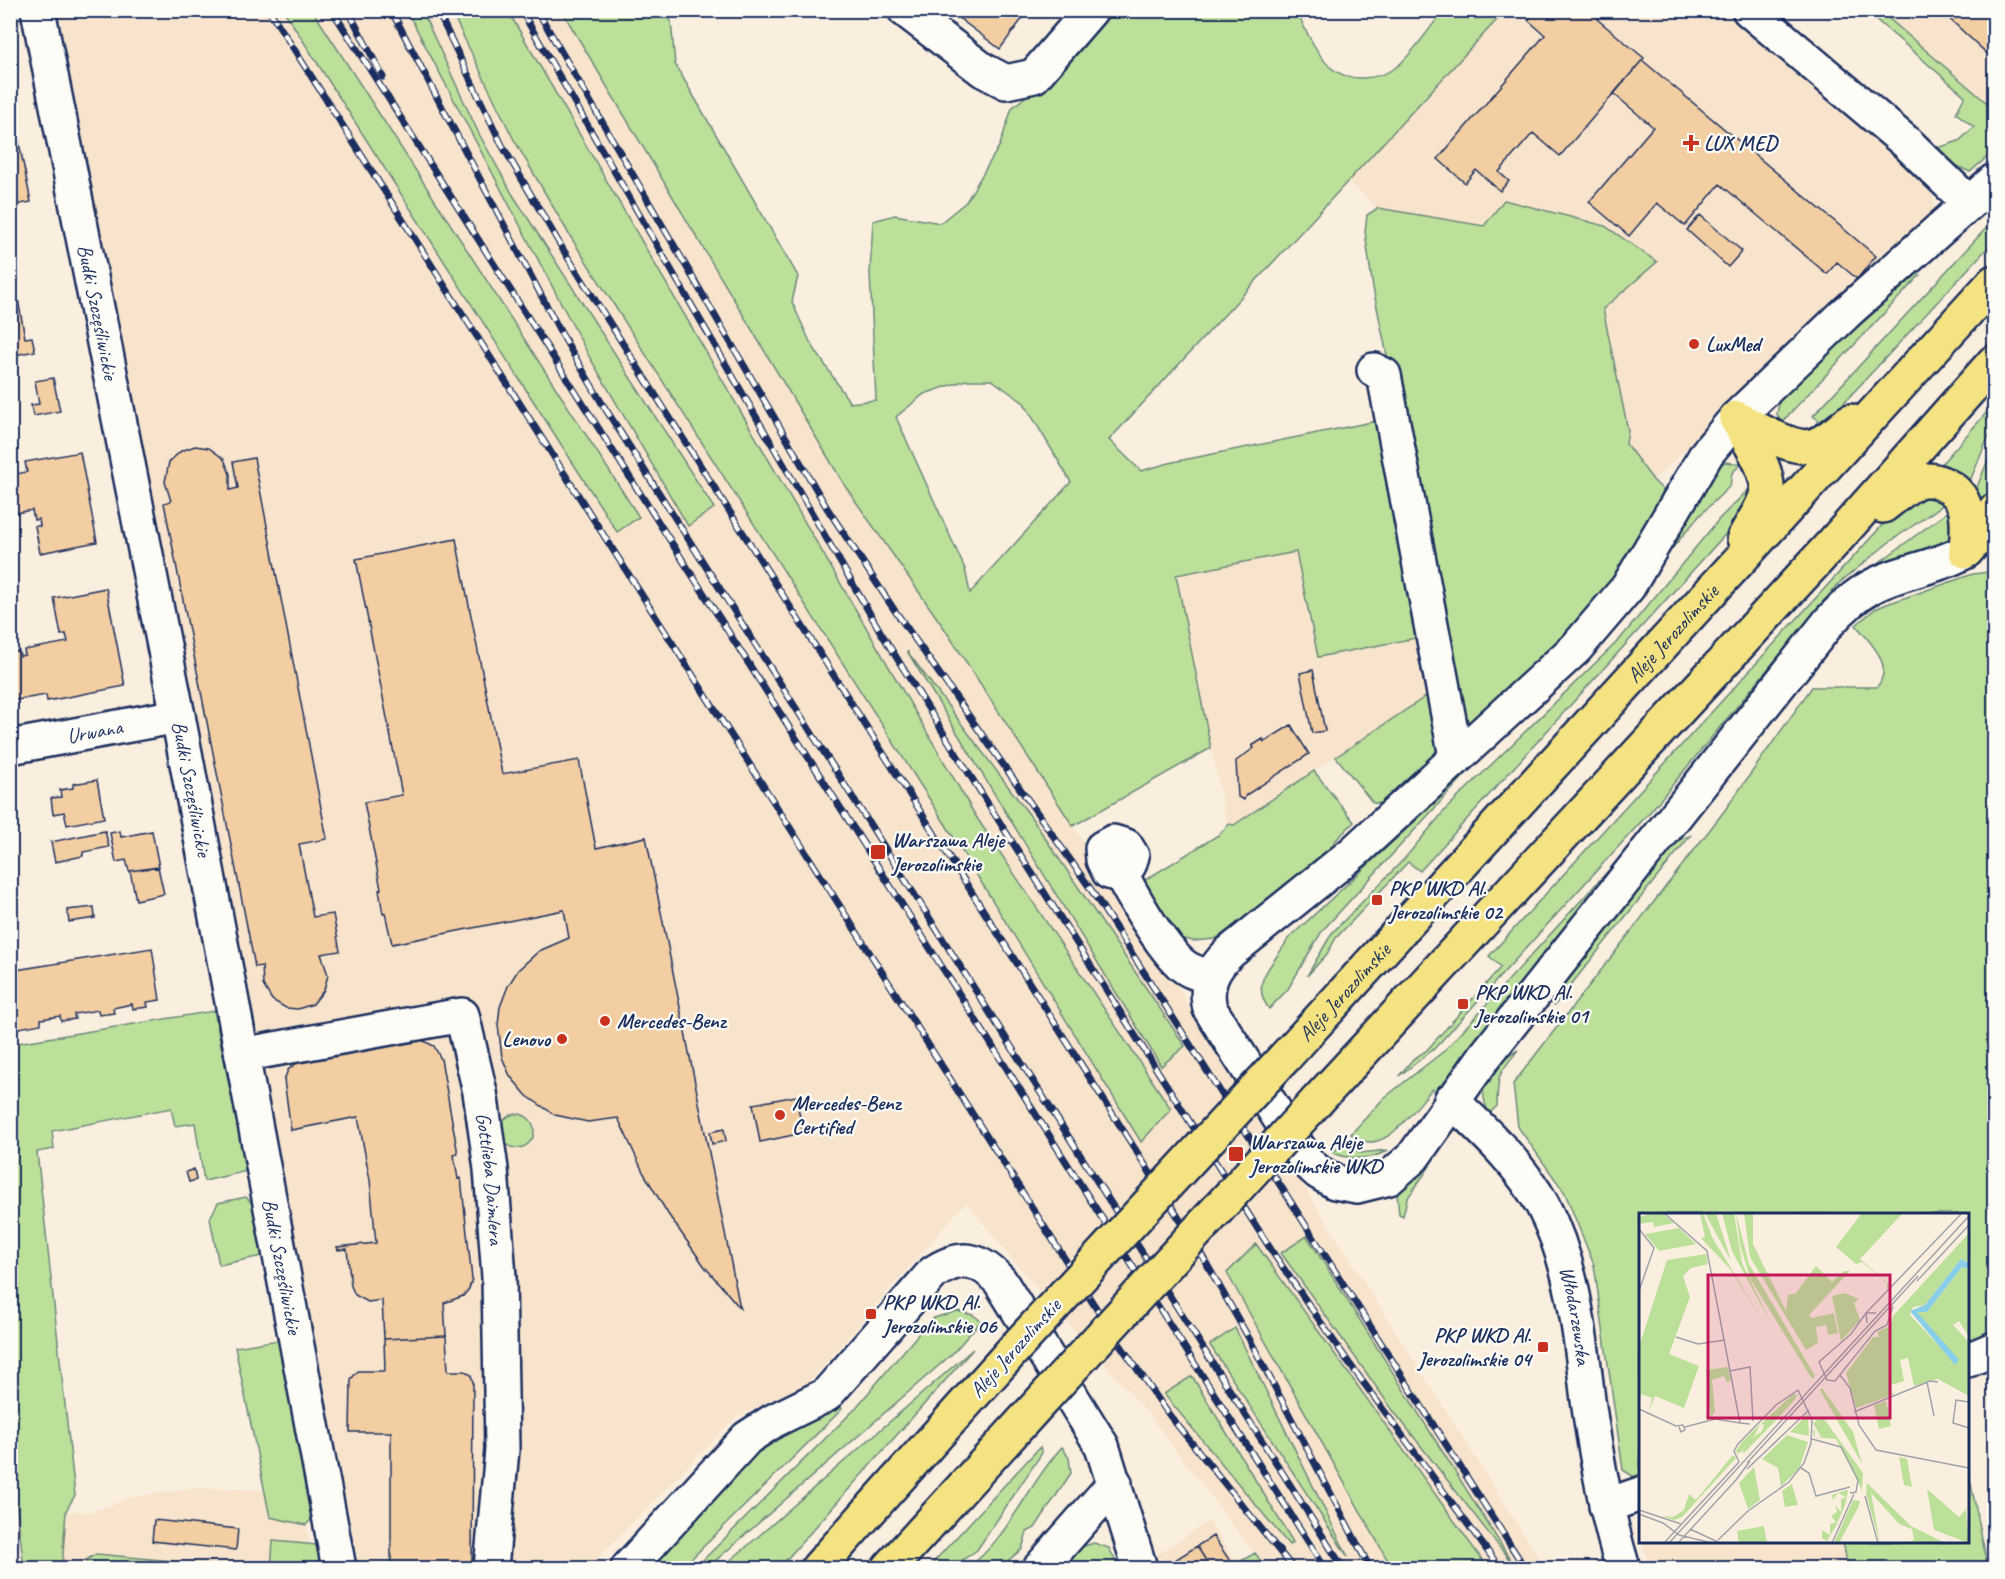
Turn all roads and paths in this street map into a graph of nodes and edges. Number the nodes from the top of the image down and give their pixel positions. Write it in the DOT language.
graph roads {
  1 [pos="38,10"];
  2 [pos="905,10"];
  3 [pos="1091,10"];
  4 [pos="1749,10"];
  5 [pos="1995,181"];
  6 [pos="1969,203"];
  7 [pos="1995,282"];
  8 [pos="1995,362"];
  9 [pos="1374,370"];
  10 [pos="1905,381"];
  11 [pos="1736,418"];
  12 [pos="1995,512"];
  13 [pos="1833,543"];
  14 [pos="1966,551"];
  15 [pos="1722,579"];
  16 [pos="178,716"];
  17 [pos="10,747"];
  18 [pos="1456,757"];
  19 [pos="1122,876"];
  20 [pos="1210,977"];
  21 [pos="242,1055"];
  22 [pos="1451,1100"];
  23 [pos="1995,1349"];
  24 [pos="1969,1360"];
  25 [pos="1114,1483"];
  26 [pos="1639,1495"];
  27 [pos="1606,1506"];
  28 [pos="339,1569"];
  29 [pos="491,1569"];
  30 [pos="628,1569"];
  31 [pos="818,1569"];
  32 [pos="889,1569"];
  33 [pos="1040,1569"];
  34 [pos="1140,1569"];
  35 [pos="1623,1569"];
  1 -- 16 [label="street, Budki Szczęśliwickie"];
  2 -- 3 [label="street"];
  4 -- 6 [label="street"];
  5 -- 6 [label="street"];
  6 -- 11 [label="street"];
  7 -- 10 [label="main road, Aleje Jerozolimskie"];
  8 -- 13 [label="main road"];
  9 -- 18 [label="street"];
  10 -- 11 [label="main road"];
  10 -- 15 [label="main road, Aleje Jerozolimskie"];
  11 -- 15 [label="main road"];
  11 -- 18 [label="street"];
  12 -- 14 [label="main road"];
  13 -- 14 [label="main road"];
  13 -- 32 [label="main road, bridge"];
  14 -- 22 [label="street"];
  15 -- 31 [label="main road, Aleje Jerozolimskie, bridge"];
  16 -- 17 [label="street, Urwana"];
  16 -- 21 [label="street, Budki Szczęśliwickie"];
  18 -- 20 [label="street"];
  19 -- 20 [label="street"];
  20 -- 22 [label="street"];
  21 -- 28 [label="street, Budki Szczęśliwickie"];
  21 -- 29 [label="street, Gottlieba Daimlera"];
  22 -- 27 [label="street, Włodarzewska"];
  23 -- 24 [label="street"];
  25 -- 30 [label="street"];
  25 -- 33 [label="street"];
  25 -- 34 [label="street"];
  26 -- 27 [label="street"];
  27 -- 35 [label="street, Włodarzewska"];
}
